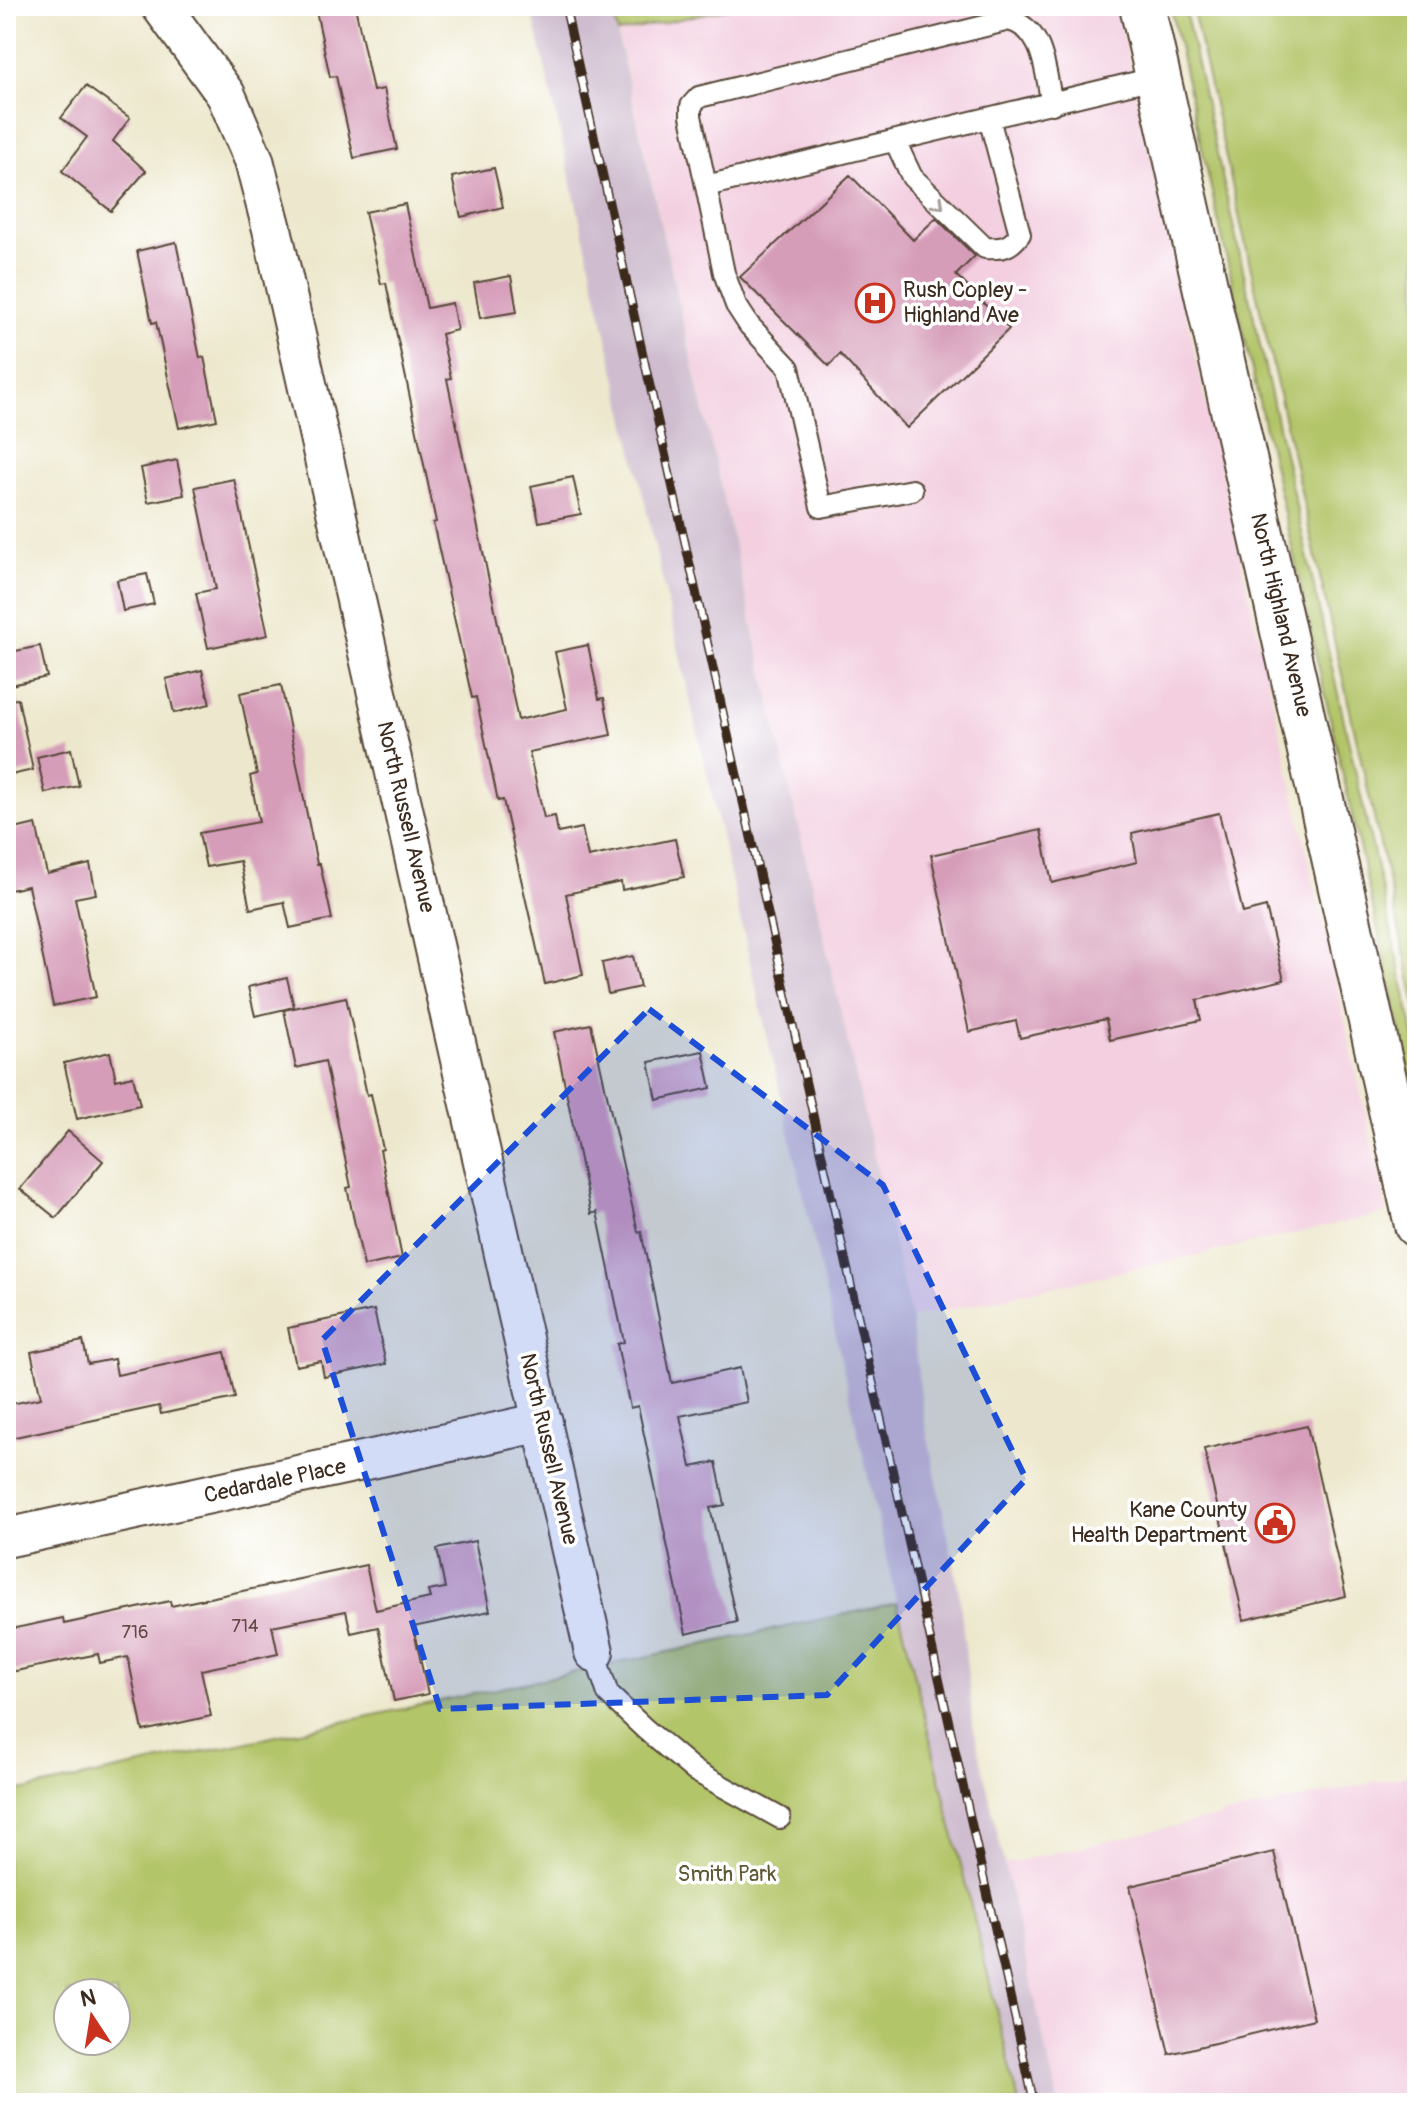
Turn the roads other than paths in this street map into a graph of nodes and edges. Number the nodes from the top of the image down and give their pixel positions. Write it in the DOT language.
graph roads {
  1 [pos="161,6"];
  2 [pos="1142,6"];
  3 [pos="1158,77"];
  4 [pos="1052,104"];
  5 [pos="989,118"];
  6 [pos="895,141"];
  7 [pos="706,186"];
  8 [pos="912,490"];
  9 [pos="1417,1225"];
  10 [pos="543,1422"];
  11 [pos="6,1538"];
  12 [pos="594,1652"];
  13 [pos="780,1818"];
  1 -- 10 [label="street, North Russell Avenue"];
  2 -- 3 [label="street, North Highland Avenue"];
  3 -- 4 [label="lane"];
  3 -- 9 [label="street, North Highland Avenue"];
  4 -- 5 [label="lane"];
  4 -- 7 [label="lane"];
  5 -- 6 [label="lane"];
  6 -- 5 [label="lane, one-way"];
  6 -- 7 [label="lane"];
  7 -- 8 [label="lane"];
  10 -- 11 [label="street, Cedardale Place"];
  10 -- 12 [label="street, North Russell Avenue"];
  12 -- 13 [label="lane"];
}
